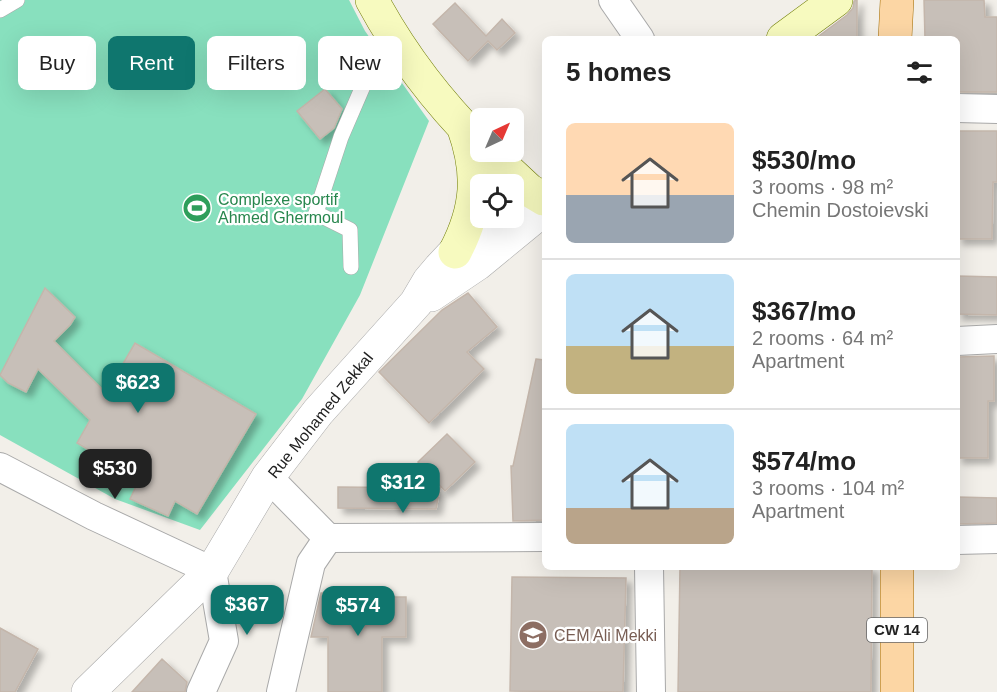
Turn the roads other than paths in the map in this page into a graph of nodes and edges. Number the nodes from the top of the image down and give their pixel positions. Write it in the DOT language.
graph roads {
  1 [pos="17,0"];
  2 [pos="372,0"];
  3 [pos="613,0"];
  4 [pos="836,0"];
  5 [pos="897,0"];
  6 [pos="0,10"];
  7 [pos="392,34"];
  8 [pos="638,36"];
  9 [pos="787,36"];
  10 [pos="895,36"];
  11 [pos="960,108"];
  12 [pos="997,109"];
  13 [pos="470,134"];
  14 [pos="473,162"];
  15 [pos="497,162"];
  16 [pos="533,201"];
  17 [pos="485,228"];
  18 [pos="454,252"];
  19 [pos="351,267"];
  20 [pos="416,303"];
  21 [pos="997,339"];
  22 [pos="960,340"];
  23 [pos="0,467"];
  24 [pos="268,477"];
  25 [pos="542,537"];
  26 [pos="328,538"];
  27 [pos="997,539"];
  28 [pos="960,540"];
  29 [pos="649,570"];
  30 [pos="897,570"];
  31 [pos="212,571"];
  32 [pos="88,692"];
  33 [pos="201,692"];
  34 [pos="281,692"];
  35 [pos="651,692"];
  36 [pos="897,692"];
  1 -- 6 [label="lane"];
  2 -- 7 [label="main road"];
  3 -- 8 [label="street"];
  4 -- 9 [label="main road"];
  5 -- 10 [label="main road"];
  7 -- 13 [label="main road"];
  7 -- 19 [label="lane"];
  11 -- 12 [label="street"];
  14 -- 18 [label="main road"];
  15 -- 16 [label="main road"];
  16 -- 20 [label="street, Rue Mohamed Zekkal"];
  17 -- 18 [label="street, Rue Mohamed Zekkal"];
  18 -- 20 [label="street, Rue Mohamed Zekkal"];
  20 -- 24 [label="street, Rue Mohamed Zekkal"];
  21 -- 22 [label="street"];
  23 -- 31 [label="street"];
  24 -- 26 [label="street"];
  24 -- 31 [label="street, Rue Mohamed Zekkal"];
  25 -- 26 [label="street"];
  26 -- 34 [label="street"];
  27 -- 28 [label="street"];
  29 -- 35 [label="street"];
  30 -- 36 [label="main road, CW 14"];
  31 -- 32 [label="street, Rue Mohamed Zekkal"];
  31 -- 33 [label="street"];
}
